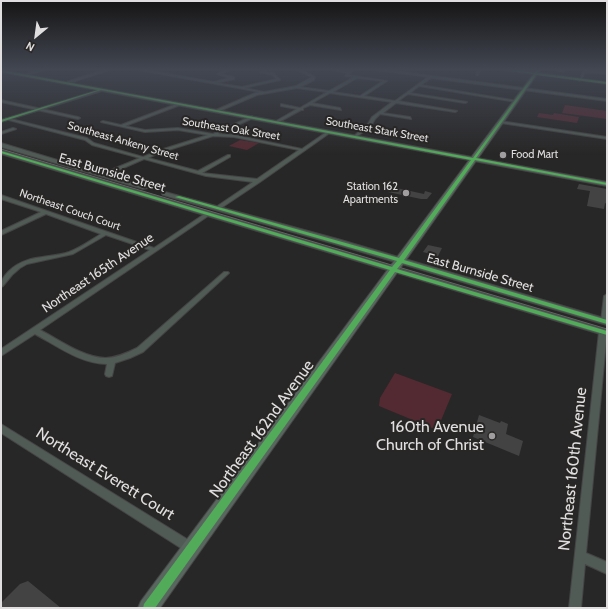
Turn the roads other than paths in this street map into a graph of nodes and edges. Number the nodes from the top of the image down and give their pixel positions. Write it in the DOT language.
graph roads {
  1 [pos="78,97"];
  2 [pos="143,97"];
  3 [pos="249,97"];
  4 [pos="321,97"];
  5 [pos="363,97"];
  6 [pos="401,97"];
  7 [pos="435,97"];
  8 [pos="493,97"];
  9 [pos="519,97"];
  10 [pos="588,97"];
  11 [pos="607,100"];
  12 [pos="1,101"];
  13 [pos="516,101"];
  14 [pos="395,102"];
  15 [pos="465,102"];
  16 [pos="179,104"];
  17 [pos="311,104"];
  18 [pos="282,105"];
  19 [pos="39,109"];
  20 [pos="302,109"];
  21 [pos="340,109"];
  22 [pos="217,111"];
  23 [pos="455,111"];
  24 [pos="379,113"];
  25 [pos="252,117"];
  26 [pos="78,118"];
  27 [pos="410,118"];
  28 [pos="7,119"];
  29 [pos="1,121"];
  30 [pos="103,122"];
  31 [pos="277,122"];
  32 [pos="501,122"];
  33 [pos="121,126"];
  34 [pos="14,129"];
  35 [pos="329,132"];
  36 [pos="1,133"];
  37 [pos="213,135"];
  38 [pos="355,137"];
  39 [pos="607,138"];
  40 [pos="1,145"];
  41 [pos="303,150"];
  42 [pos="1,152"];
  43 [pos="228,156"];
  44 [pos="143,157"];
  45 [pos="474,159"];
  46 [pos="198,173"];
  47 [pos="103,175"];
  48 [pos="258,181"];
  49 [pos="607,184"];
  50 [pos="1,197"];
  51 [pos="218,208"];
  52 [pos="46,212"];
  53 [pos="208,214"];
  54 [pos="1,233"];
  55 [pos="106,233"];
  56 [pos="154,250"];
  57 [pos="396,265"];
  58 [pos="226,274"];
  59 [pos="1,285"];
  60 [pos="607,296"];
  61 [pos="606,322"];
  62 [pos="34,330"];
  63 [pos="605,333"];
  64 [pos="1,353"];
  65 [pos="115,360"];
  66 [pos="109,374"];
  67 [pos="1,428"];
  68 [pos="191,548"];
  69 [pos="580,556"];
  70 [pos="607,568"];
  71 [pos="148,608"];
  72 [pos="575,608"];
  1 -- 19 [label="street"];
  2 -- 16 [label="main road, Southeast Stark Street"];
  3 -- 22 [label="street"];
  4 -- 17 [label="street"];
  5 -- 14 [label="street"];
  6 -- 14 [label="street"];
  7 -- 15 [label="street"];
  8 -- 13 [label="street"];
  9 -- 13 [label="main road, Northeast 162nd Avenue"];
  10 -- 11 [label="street"];
  12 -- 19 [label="street"];
  13 -- 32 [label="main road, Northeast 162nd Avenue"];
  14 -- 23 [label="street"];
  14 -- 24 [label="street"];
  16 -- 22 [label="main road, Southeast Stark Street"];
  16 -- 33 [label="street"];
  17 -- 20 [label="street"];
  17 -- 21 [label="street"];
  18 -- 20 [label="street"];
  19 -- 26 [label="street"];
  19 -- 28 [label="street"];
  20 -- 31 [label="street"];
  22 -- 25 [label="main road, Southeast Stark Street"];
  24 -- 27 [label="street"];
  24 -- 38 [label="street"];
  25 -- 31 [label="main road, Southeast Stark Street"];
  25 -- 37 [label="street"];
  28 -- 29 [label="street"];
  28 -- 44 [label="street, Southeast Ankeny Street"];
  30 -- 33 [label="street, Southeast Oak Street"];
  31 -- 35 [label="main road, Southeast Stark Street"];
  32 -- 39 [label="street"];
  32 -- 45 [label="main road, Northeast 162nd Avenue"];
  33 -- 37 [label="street, Southeast Oak Street"];
  34 -- 36 [label="street"];
  35 -- 38 [label="main road, Southeast Stark Street"];
  35 -- 41 [label="street"];
  37 -- 41 [label="street, Southeast Oak Street"];
  37 -- 44 [label="street"];
  38 -- 45 [label="main road, Southeast Stark Street"];
  40 -- 47 [label="street, East Burnside Street"];
  41 -- 48 [label="street"];
  42 -- 53 [label="street, East Burnside Street"];
  43 -- 46 [label="street"];
  44 -- 46 [label="street, Southeast Ankeny Street"];
  44 -- 47 [label="street"];
  45 -- 49 [label="main road, Southeast Stark Street"];
  45 -- 57 [label="main road, Northeast 162nd Avenue"];
  46 -- 48 [label="street, Southeast Ankeny Street"];
  47 -- 51 [label="street, East Burnside Street"];
  48 -- 51 [label="street"];
  50 -- 52 [label="street, Northeast Couch Court"];
  51 -- 57 [label="street, East Burnside Street"];
  52 -- 54 [label="street"];
  52 -- 55 [label="street, Northeast Couch Court"];
  53 -- 56 [label="street, Northeast 165th Avenue"];
  53 -- 57 [label="street, East Burnside Street"];
  55 -- 56 [label="street, Northeast Couch Court"];
  55 -- 59 [label="street"];
  56 -- 62 [label="street, Northeast 165th Avenue"];
  57 -- 61 [label="street, East Burnside Street"];
  57 -- 63 [label="street, East Burnside Street"];
  57 -- 68 [label="main road, Northeast 162nd Avenue"];
  58 -- 65 [label="street"];
  60 -- 61 [label="street"];
  62 -- 64 [label="street, Northeast 165th Avenue"];
  62 -- 65 [label="street"];
  63 -- 69 [label="street, Northeast 160th Avenue"];
  65 -- 66 [label="street"];
  67 -- 68 [label="street, Northeast Everett Court"];
  68 -- 71 [label="main road, Northeast 162nd Avenue"];
  69 -- 70 [label="street"];
  69 -- 72 [label="street, Northeast 160th Avenue"];
}
